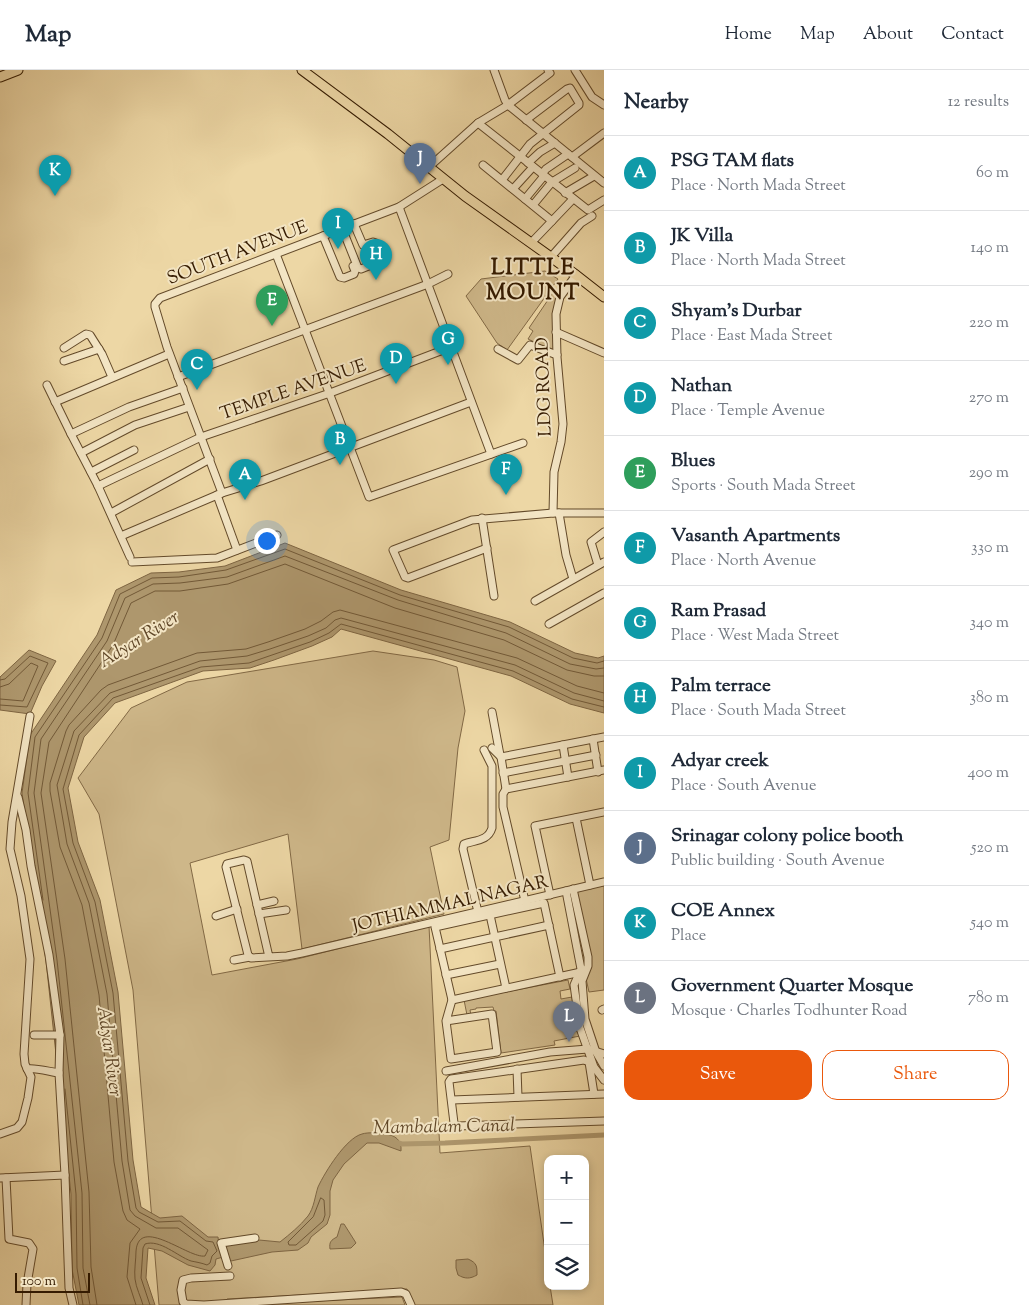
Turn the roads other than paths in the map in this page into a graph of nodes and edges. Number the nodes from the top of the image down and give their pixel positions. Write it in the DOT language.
graph roads {
  1 [pos="18,70"];
  2 [pos="302,70"];
  3 [pos="494,70"];
  4 [pos="548,70"];
  5 [pos="576,70"];
  6 [pos="0,77"];
  7 [pos="508,105"];
  8 [pos="604,105"];
  9 [pos="526,120"];
  10 [pos="478,123"];
  11 [pos="542,133"];
  12 [pos="604,133"];
  13 [pos="555,143"];
  14 [pos="570,156"];
  15 [pos="520,158"];
  16 [pos="483,165"];
  17 [pos="530,165"];
  18 [pos="429,167"];
  19 [pos="575,168"];
  20 [pos="543,175"];
  21 [pos="594,176"];
  22 [pos="443,179"];
  23 [pos="502,180"];
  24 [pos="552,182"];
  25 [pos="604,183"];
  26 [pos="513,189"];
  27 [pos="565,193"];
  28 [pos="525,198"];
  29 [pos="573,199"];
  30 [pos="604,200"];
  31 [pos="533,205"];
  32 [pos="399,207"];
  33 [pos="592,216"];
  34 [pos="552,221"];
  35 [pos="355,227"];
  36 [pos="341,231"];
  37 [pos="323,236"];
  38 [pos="531,243"];
  39 [pos="276,254"];
  40 [pos="551,257"];
  41 [pos="448,274"];
  42 [pos="576,274"];
  43 [pos="428,284"];
  44 [pos="604,298"];
  45 [pos="305,330"];
  46 [pos="556,332"];
  47 [pos="451,347"];
  48 [pos="64,348"];
  49 [pos="498,348"];
  50 [pos="99,349"];
  51 [pos="604,353"];
  52 [pos="169,354"];
  53 [pos="557,355"];
  54 [pos="64,361"];
  55 [pos="112,377"];
  56 [pos="178,377"];
  57 [pos="47,385"];
  58 [pos="183,388"];
  59 [pos="330,393"];
  60 [pos="55,402"];
  61 [pos="471,402"];
  62 [pos="190,407"];
  63 [pos="70,434"];
  64 [pos="201,437"];
  65 [pos="523,442"];
  66 [pos="350,447"];
  67 [pos="134,450"];
  68 [pos="81,454"];
  69 [pos="491,454"];
  70 [pos="210,459"];
  71 [pos="91,472"];
  72 [pos="98,486"];
  73 [pos="220,494"];
  74 [pos="111,513"];
  75 [pos="556,513"];
  76 [pos="604,513"];
  77 [pos="482,518"];
  78 [pos="604,532"];
  79 [pos="276,535"];
  80 [pos="121,536"];
  81 [pos="487,548"];
  82 [pos="237,550"];
  83 [pos="601,563"];
  84 [pos="573,579"];
  85 [pos="604,593"];
  86 [pos="494,596"];
  87 [pos="535,602"];
  88 [pos="549,624"];
  89 [pos="492,712"];
  90 [pos="30,716"];
  91 [pos="604,737"];
  92 [pos="593,739"];
  93 [pos="563,745"];
  94 [pos="492,748"];
  95 [pos="484,750"];
  96 [pos="596,755"];
  97 [pos="500,756"];
  98 [pos="566,760"];
  99 [pos="601,771"];
  100 [pos="503,773"];
  101 [pos="568,778"];
  102 [pos="506,789"];
  103 [pos="17,793"];
  104 [pos="604,812"];
  105 [pos="576,818"];
  106 [pos="604,882"];
  107 [pos="590,885"];
  108 [pos="569,890"];
  109 [pos="550,895"];
  110 [pos="274,901"];
  111 [pos="525,901"];
  112 [pos="257,905"];
  113 [pos="237,909"];
  114 [pos="286,910"];
  115 [pos="478,912"];
  116 [pos="259,914"];
  117 [pos="490,915"];
  118 [pos="216,916"];
  119 [pos="549,925"];
  120 [pos="494,937"];
  121 [pos="440,949"];
  122 [pos="250,957"];
  123 [pos="269,957"];
  124 [pos="234,960"];
  125 [pos="500,964"];
  126 [pos="581,972"];
  127 [pos="446,976"];
  128 [pos="560,977"];
  129 [pos="578,981"];
  130 [pos="506,988"];
  131 [pos="452,1000"];
  132 [pos="446,1021"];
  133 [pos="34,1035"];
  134 [pos="60,1035"];
  135 [pos="588,1049"];
  136 [pos="596,1052"];
  137 [pos="604,1054"];
  138 [pos="604,1066"];
  139 [pos="27,1069"];
  140 [pos="517,1069"];
  141 [pos="446,1071"];
  142 [pos="60,1073"];
  143 [pos="604,1080"];
  144 [pos="594,1094"];
  145 [pos="604,1094"];
  146 [pos="518,1097"];
  147 [pos="452,1100"];
  148 [pos="604,1121"];
  149 [pos="0,1134"];
  150 [pos="65,1175"];
  151 [pos="3,1178"];
  152 [pos="255,1238"];
  153 [pos="228,1266"];
  154 [pos="230,1276"];
  155 [pos="26,1305"];
  156 [pos="73,1305"];
  157 [pos="411,1305"];
  1 -- 6 [label="main road"];
  2 -- 18 [label="main road"];
  3 -- 7 [label="street"];
  4 -- 7 [label="street"];
  5 -- 8 [label="street"];
  7 -- 9 [label="street"];
  7 -- 10 [label="street"];
  9 -- 11 [label="street"];
  9 -- 11 [label="street"];
  10 -- 15 [label="street"];
  10 -- 18 [label="street"];
  11 -- 13 [label="street"];
  11 -- 15 [label="street"];
  12 -- 14 [label="street"];
  13 -- 14 [label="street"];
  13 -- 17 [label="street"];
  14 -- 20 [label="street"];
  14 -- 21 [label="street"];
  15 -- 17 [label="street"];
  15 -- 23 [label="street"];
  16 -- 23 [label="street"];
  17 -- 20 [label="street"];
  17 -- 26 [label="street"];
  18 -- 22 [label="main road"];
  19 -- 24 [label="street"];
  20 -- 24 [label="street"];
  20 -- 28 [label="street"];
  21 -- 25 [label="street"];
  21 -- 27 [label="street"];
  22 -- 32 [label="street, SOUTH AVENUE"];
  22 -- 38 [label="main road"];
  23 -- 26 [label="street"];
  24 -- 27 [label="street"];
  24 -- 31 [label="street"];
  26 -- 28 [label="street"];
  27 -- 29 [label="street"];
  28 -- 31 [label="street"];
  29 -- 30 [label="street"];
  29 -- 34 [label="street"];
  31 -- 34 [label="street"];
  32 -- 35 [label="street, SOUTH AVENUE"];
  32 -- 43 [label="street"];
  33 -- 40 [label="street"];
  34 -- 38 [label="street"];
  35 -- 36 [label="street, SOUTH AVENUE"];
  35 -- 36 [label="street"];
  36 -- 37 [label="street, SOUTH AVENUE"];
  36 -- 37 [label="street"];
  37 -- 39 [label="street, SOUTH AVENUE"];
  38 -- 40 [label="main road"];
  39 -- 45 [label="street"];
  39 -- 52 [label="street, SOUTH AVENUE"];
  40 -- 42 [label="main road"];
  41 -- 43 [label="street"];
  42 -- 44 [label="main road"];
  42 -- 46 [label="street, LDG ROAD"];
  43 -- 45 [label="street"];
  43 -- 47 [label="street"];
  45 -- 56 [label="street"];
  45 -- 59 [label="street"];
  46 -- 51 [label="street"];
  46 -- 53 [label="street, LDG ROAD"];
  47 -- 59 [label="street, TEMPLE AVENUE"];
  47 -- 61 [label="street"];
  48 -- 50 [label="street"];
  49 -- 53 [label="street"];
  50 -- 54 [label="street"];
  50 -- 55 [label="street"];
  52 -- 55 [label="street"];
  52 -- 56 [label="street"];
  53 -- 75 [label="street, LDG ROAD"];
  55 -- 60 [label="street"];
  56 -- 58 [label="street"];
  57 -- 60 [label="street"];
  58 -- 62 [label="street"];
  58 -- 63 [label="street"];
  59 -- 64 [label="street, TEMPLE AVENUE"];
  59 -- 66 [label="street"];
  60 -- 63 [label="street"];
  61 -- 66 [label="street"];
  61 -- 69 [label="street"];
  62 -- 64 [label="street"];
  62 -- 68 [label="street"];
  63 -- 68 [label="street"];
  64 -- 70 [label="street"];
  64 -- 72 [label="street, TEMPLE AVENUE"];
  65 -- 69 [label="street"];
  66 -- 69 [label="street"];
  66 -- 73 [label="street"];
  67 -- 71 [label="street"];
  68 -- 71 [label="street"];
  70 -- 73 [label="street"];
  70 -- 74 [label="street"];
  71 -- 72 [label="street"];
  72 -- 74 [label="street"];
  73 -- 80 [label="street"];
  73 -- 82 [label="street"];
  74 -- 80 [label="street"];
  75 -- 76 [label="street"];
  75 -- 77 [label="street"];
  75 -- 84 [label="street, LDG ROAD"];
  77 -- 81 [label="street"];
  77 -- 81 [label="street"];
  78 -- 83 [label="street"];
  79 -- 82 [label="street"];
  80 -- 82 [label="street"];
  81 -- 86 [label="street"];
  83 -- 84 [label="street"];
  84 -- 87 [label="street"];
  85 -- 88 [label="street"];
  89 -- 97 [label="street"];
  90 -- 103 [label="street"];
  91 -- 92 [label="street"];
  92 -- 93 [label="street"];
  92 -- 96 [label="street"];
  93 -- 97 [label="street"];
  93 -- 98 [label="street"];
  94 -- 97 [label="street"];
  95 -- 115 [label="street"];
  96 -- 98 [label="street"];
  96 -- 99 [label="street"];
  97 -- 100 [label="street"];
  98 -- 100 [label="street"];
  98 -- 101 [label="street"];
  99 -- 101 [label="street"];
  100 -- 102 [label="street"];
  101 -- 102 [label="street"];
  102 -- 111 [label="street"];
  103 -- 134 [label="street"];
  103 -- 139 [label="street"];
  104 -- 105 [label="street"];
  105 -- 107 [label="street"];
  105 -- 109 [label="street"];
  106 -- 107 [label="street, JOTHIAMMAL NAGAR"];
  107 -- 108 [label="street, JOTHIAMMAL NAGAR"];
  108 -- 109 [label="street, JOTHIAMMAL NAGAR"];
  108 -- 126 [label="street"];
  108 -- 129 [label="street"];
  109 -- 111 [label="street, JOTHIAMMAL NAGAR"];
  110 -- 112 [label="street"];
  111 -- 115 [label="street, JOTHIAMMAL NAGAR"];
  112 -- 113 [label="street"];
  112 -- 116 [label="street"];
  113 -- 118 [label="street"];
  113 -- 122 [label="street"];
  114 -- 116 [label="street"];
  115 -- 123 [label="street, JOTHIAMMAL NAGAR"];
  116 -- 123 [label="street"];
  117 -- 119 [label="street"];
  117 -- 120 [label="street"];
  117 -- 121 [label="street"];
  119 -- 120 [label="street"];
  119 -- 128 [label="street"];
  120 -- 121 [label="street"];
  120 -- 125 [label="street"];
  121 -- 127 [label="street"];
  122 -- 123 [label="street, JOTHIAMMAL NAGAR"];
  122 -- 124 [label="street, JOTHIAMMAL NAGAR"];
  125 -- 127 [label="street"];
  125 -- 130 [label="street"];
  126 -- 128 [label="street"];
  126 -- 129 [label="street"];
  127 -- 131 [label="street"];
  128 -- 130 [label="street"];
  129 -- 135 [label="street"];
  129 -- 136 [label="street"];
  130 -- 131 [label="street"];
  131 -- 132 [label="street"];
  132 -- 132 [label="street"];
  133 -- 134 [label="street"];
  134 -- 142 [label="street"];
  135 -- 136 [label="street"];
  135 -- 141 [label="street"];
  135 -- 143 [label="street"];
  136 -- 137 [label="street"];
  136 -- 138 [label="street"];
  139 -- 142 [label="street"];
  139 -- 149 [label="street"];
  140 -- 144 [label="street"];
  140 -- 146 [label="street"];
  140 -- 147 [label="street"];
  142 -- 150 [label="street"];
  144 -- 145 [label="street"];
  144 -- 146 [label="street"];
  146 -- 147 [label="street"];
  147 -- 148 [label="street"];
  150 -- 151 [label="street"];
  150 -- 156 [label="street"];
  151 -- 155 [label="street"];
  152 -- 153 [label="street"];
  154 -- 157 [label="street"];
}
